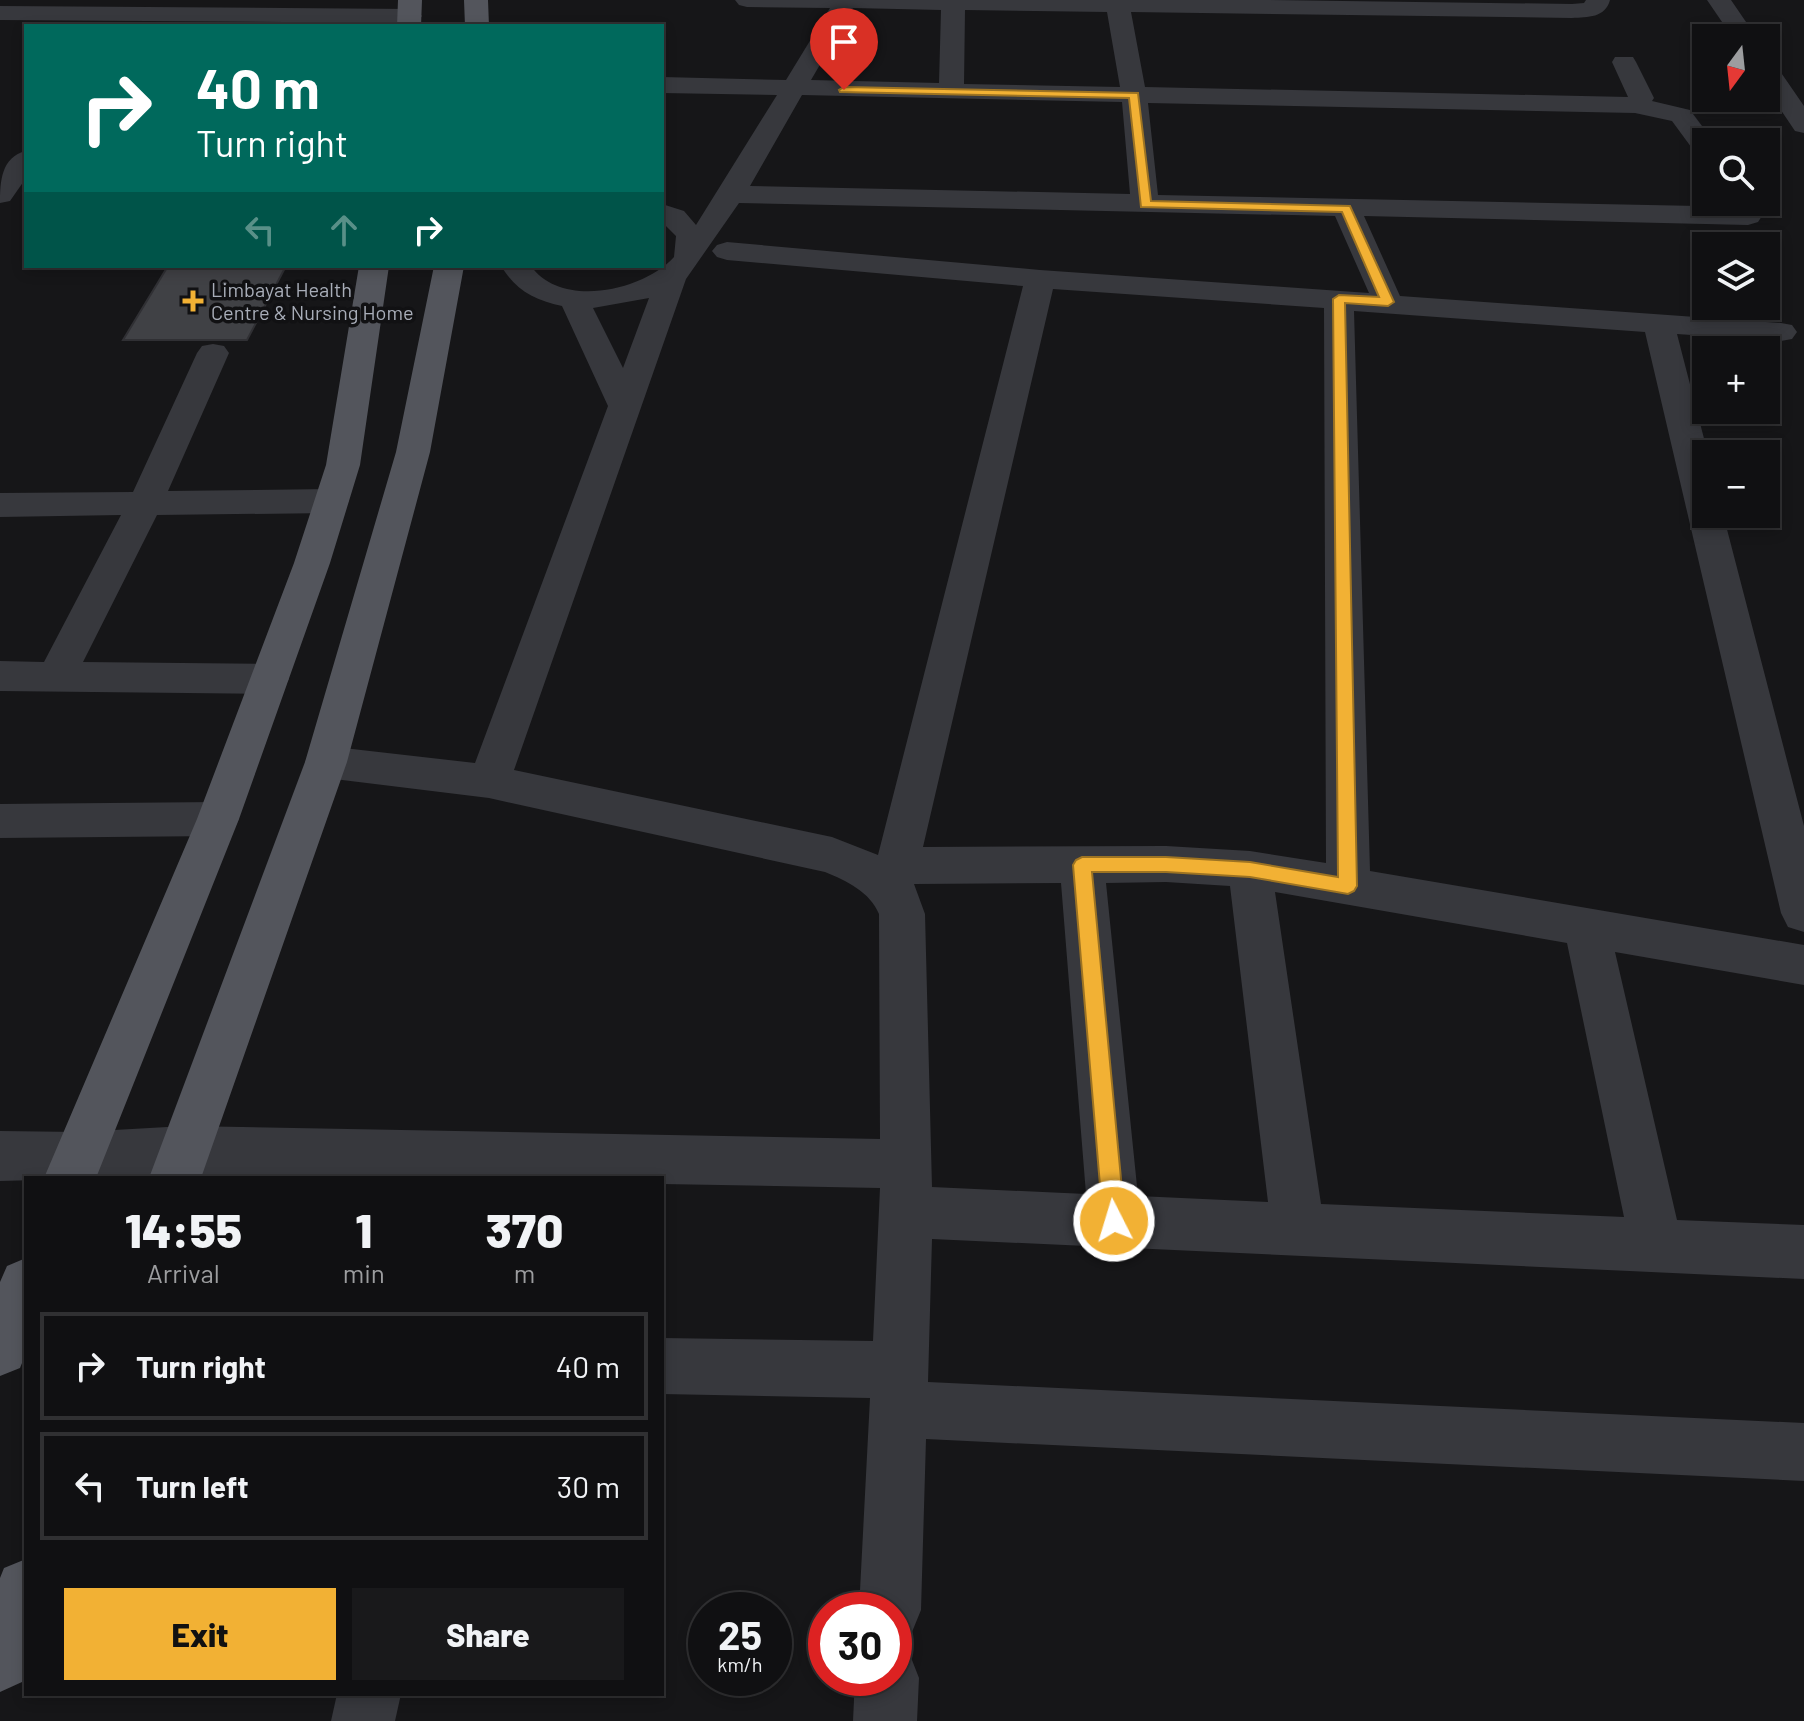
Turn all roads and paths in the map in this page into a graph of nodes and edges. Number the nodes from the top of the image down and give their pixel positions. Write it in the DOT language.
graph roads {
  1 [pos="476,0"];
  2 [pos="747,0"];
  3 [pos="1598,0"];
  4 [pos="1719,0"];
  5 [pos="845,1"];
  6 [pos="953,4"];
  7 [pos="1118,6"];
  8 [pos="130,13"];
  9 [pos="216,14"];
  10 [pos="409,14"];
  11 [pos="17,15"];
  12 [pos="477,24"];
  13 [pos="1735,24"];
  14 [pos="1624,62"];
  15 [pos="664,85"];
  16 [pos="791,89"];
  17 [pos="1780,90"];
  18 [pos="951,92"];
  19 [pos="1134,95"];
  20 [pos="1635,105"];
  21 [pos="1804,125"];
  22 [pos="1692,130"];
  23 [pos="24,162"];
  24 [pos="731,194"];
  25 [pos="0,195"];
  26 [pos="1145,204"];
  27 [pos="1346,208"];
  28 [pos="0,213"];
  29 [pos="24,213"];
  30 [pos="664,213"];
  31 [pos="1692,215"];
  32 [pos="727,251"];
  33 [pos="681,266"];
  34 [pos="374,268"];
  35 [pos="449,268"];
  36 [pos="517,268"];
  37 [pos="1040,279"];
  38 [pos="573,297"];
  39 [pos="1339,299"];
  40 [pos="1388,302"];
  41 [pos="1658,322"];
  42 [pos="1781,332"];
  43 [pos="213,353"];
  44 [pos="626,408"];
  45 [pos="331,501"];
  46 [pos="145,503"];
  47 [pos="0,505"];
  48 [pos="0,676"];
  49 [pos="56,677"];
  50 [pos="269,679"];
  51 [pos="326,762"];
  52 [pos="489,781"];
  53 [pos="218,819"];
  54 [pos="0,821"];
  55 [pos="1082,865"];
  56 [pos="1250,869"];
  57 [pos="894,877"];
  58 [pos="1348,886"];
  59 [pos="1804,913"];
  60 [pos="1586,927"];
  61 [pos="1804,965"];
  62 [pos="0,1156"];
  63 [pos="180,1165"];
  64 [pos="75,1167"];
  65 [pos="494,1168"];
  66 [pos="659,1176"];
  67 [pos="664,1176"];
  68 [pos="906,1188"];
  69 [pos="1114,1221"];
  70 [pos="1298,1229"];
  71 [pos="1656,1245"];
  72 [pos="1804,1252"];
  73 [pos="24,1290"];
  74 [pos="0,1348"];
  75 [pos="664,1366"];
  76 [pos="899,1390"];
  77 [pos="1804,1452"];
  78 [pos="891,1592"];
  79 [pos="24,1595"];
  80 [pos="0,1660"];
  81 [pos="369,1696"];
  82 [pos="886,1696"];
  83 [pos="363,1721"];
  84 [pos="885,1721"];
  1 -- 12 [label="main road"];
  2 -- 5 [label="street"];
  3 -- 7 [label="street"];
  4 -- 13 [label="street"];
  5 -- 6 [label="street"];
  5 -- 16 [label="street"];
  6 -- 7 [label="street"];
  6 -- 18 [label="street"];
  7 -- 19 [label="street"];
  8 -- 9 [label="street"];
  8 -- 11 [label="street"];
  9 -- 10 [label="street"];
  14 -- 20 [label="street"];
  15 -- 16 [label="street"];
  16 -- 18 [label="street"];
  16 -- 24 [label="street"];
  17 -- 21 [label="street"];
  18 -- 19 [label="street"];
  19 -- 20 [label="street"];
  19 -- 26 [label="street"];
  20 -- 22 [label="street"];
  23 -- 25 [label="street"];
  24 -- 26 [label="street"];
  24 -- 33 [label="street"];
  26 -- 27 [label="street"];
  27 -- 31 [label="street"];
  27 -- 40 [label="street"];
  28 -- 29 [label="street"];
  30 -- 33 [label="street"];
  32 -- 37 [label="street"];
  33 -- 38 [label="street"];
  33 -- 44 [label="street"];
  34 -- 45 [label="main road"];
  35 -- 51 [label="main road"];
  36 -- 38 [label="street"];
  37 -- 39 [label="street"];
  37 -- 57 [label="street"];
  38 -- 44 [label="street"];
  39 -- 40 [label="street"];
  39 -- 58 [label="street"];
  40 -- 41 [label="street"];
  41 -- 42 [label="street"];
  41 -- 59 [label="street"];
  43 -- 46 [label="street"];
  44 -- 52 [label="street"];
  45 -- 46 [label="street"];
  45 -- 50 [label="main road"];
  46 -- 47 [label="street"];
  46 -- 49 [label="street"];
  48 -- 49 [label="street"];
  49 -- 50 [label="street"];
  50 -- 53 [label="main road"];
  51 -- 52 [label="street"];
  51 -- 63 [label="main road"];
  52 -- 57 [label="street"];
  53 -- 54 [label="street"];
  53 -- 64 [label="main road"];
  55 -- 56 [label="street"];
  55 -- 57 [label="street"];
  55 -- 69 [label="street"];
  56 -- 58 [label="street"];
  56 -- 70 [label="street"];
  57 -- 68 [label="street"];
  58 -- 60 [label="street"];
  60 -- 61 [label="street"];
  60 -- 71 [label="street"];
  62 -- 64 [label="street"];
  63 -- 64 [label="street"];
  63 -- 65 [label="street"];
  65 -- 66 [label="street"];
  67 -- 68 [label="street"];
  68 -- 69 [label="street"];
  68 -- 76 [label="street"];
  69 -- 70 [label="street"];
  70 -- 71 [label="street"];
  71 -- 72 [label="street"];
  73 -- 74 [label="main road"];
  75 -- 76 [label="street"];
  76 -- 77 [label="street"];
  76 -- 78 [label="street"];
  79 -- 80 [label="main road"];
  81 -- 83 [label="street"];
  82 -- 84 [label="street"];
}
